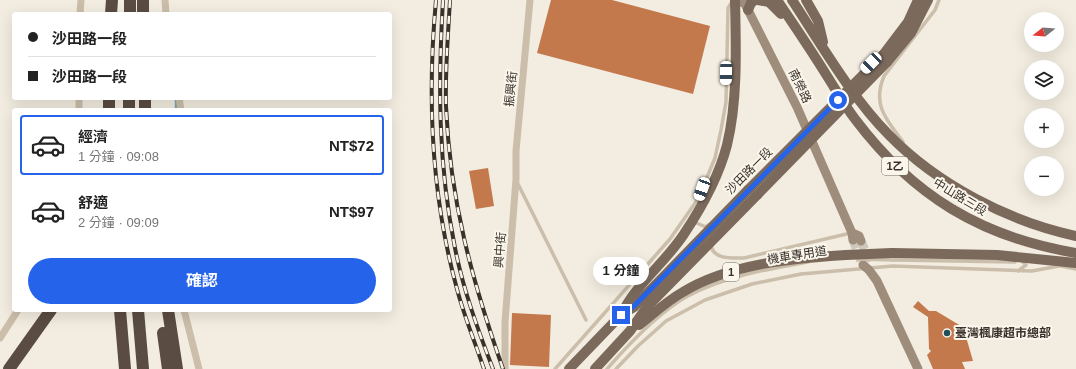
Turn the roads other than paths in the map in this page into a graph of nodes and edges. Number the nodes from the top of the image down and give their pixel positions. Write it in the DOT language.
graph roads {
  1 [pos="81,0"];
  2 [pos="112,0"];
  3 [pos="130,0"];
  4 [pos="143,0"];
  5 [pos="165,0"];
  6 [pos="530,0"];
  7 [pos="736,0"];
  8 [pos="755,0"];
  9 [pos="758,0"];
  10 [pos="777,0"];
  11 [pos="792,0"];
  12 [pos="807,0"];
  13 [pos="917,0"];
  14 [pos="928,0"];
  15 [pos="939,0"];
  16 [pos="748,10"];
  17 [pos="80,12"];
  18 [pos="111,12"];
  19 [pos="130,12"];
  20 [pos="143,12"];
  21 [pos="166,12"];
  22 [pos="795,27"];
  23 [pos="826,52"];
  24 [pos="884,57"];
  25 [pos="913,156"];
  26 [pos="516,179"];
  27 [pos="751,191"];
  28 [pos="688,221"];
  29 [pos="1076,236"];
  30 [pos="855,238"];
  31 [pos="711,240"];
  32 [pos="1076,254"];
  33 [pos="893,256"];
  34 [pos="849,257"];
  35 [pos="1024,262"];
  36 [pos="1057,263"];
  37 [pos="1076,263"];
  38 [pos="868,266"];
  39 [pos="1076,269"];
  40 [pos="1017,271"];
  41 [pos="17,312"];
  42 [pos="50,312"];
  43 [pos="120,312"];
  44 [pos="138,312"];
  45 [pos="160,312"];
  46 [pos="168,312"];
  47 [pos="185,312"];
  48 [pos="621,315"];
  49 [pos="586,320"];
  50 [pos="630,331"];
  51 [pos="0,338"];
  52 [pos="9,369"];
  53 [pos="125,369"];
  54 [pos="143,369"];
  55 [pos="168,369"];
  56 [pos="177,369"];
  57 [pos="199,369"];
  58 [pos="505,369"];
  59 [pos="555,369"];
  60 [pos="569,369"];
  61 [pos="595,369"];
  62 [pos="607,369"];
  63 [pos="616,369"];
  64 [pos="918,369"];
  1 -- 17 [label="street"];
  2 -- 18 [label="highway"];
  3 -- 19 [label="highway"];
  4 -- 20 [label="highway"];
  5 -- 21 [label="street"];
  6 -- 26 [label="street, 振興街"];
  7 -- 16 [label="street, 南榮路"];
  7 -- 28 [label="main road"];
  8 -- 16 [label="main road"];
  9 -- 22 [label="main road"];
  10 -- 22 [label="main road, 中山路三段 / 1乙"];
  11 -- 23 [label="main road, 中山路三段"];
  12 -- 23 [label="main road"];
  13 -- 24 [label="main road, 沙田路一段 / 1"];
  14 -- 24 [label="main road, 沙田路一段 / 1"];
  15 -- 25 [label="lane"];
  16 -- 30 [label="street, 南榮路"];
  22 -- 32 [label="main road, 中山路三段 / 1乙"];
  23 -- 25 [label="main road, 中山路三段"];
  24 -- 27 [label="main road, 沙田路一段 / 1, bridge"];
  25 -- 29 [label="main road, 中山路三段"];
  26 -- 49 [label="lane"];
  26 -- 58 [label="street, 興中街"];
  27 -- 28 [label="lane"];
  27 -- 31 [label="main road, 沙田路一段 / 1"];
  27 -- 48 [label="main road, 沙田路一段 / 1"];
  28 -- 48 [label="main road"];
  28 -- 59 [label="lane"];
  30 -- 31 [label="lane"];
  31 -- 50 [label="main road, 沙田路一段 / 1"];
  33 -- 34 [label="main road, 沙田路一段 / 1, bridge"];
  33 -- 35 [label="lane"];
  33 -- 36 [label="main road, 沙田路一段 / 1"];
  34 -- 50 [label="main road, 沙田路一段 / 1"];
  34 -- 62 [label="lane, 機車專用道"];
  35 -- 36 [label="lane"];
  35 -- 40 [label="lane"];
  36 -- 37 [label="main road, 1"];
  36 -- 39 [label="lane"];
  36 -- 40 [label="lane"];
  38 -- 40 [label="lane"];
  38 -- 63 [label="lane"];
  38 -- 64 [label="street"];
  41 -- 51 [label="street"];
  42 -- 52 [label="highway"];
  43 -- 53 [label="highway"];
  44 -- 54 [label="highway"];
  45 -- 55 [label="highway"];
  46 -- 56 [label="highway"];
  47 -- 57 [label="street"];
  48 -- 60 [label="main road, 沙田路一段 / 1"];
  50 -- 61 [label="main road, 沙田路一段 / 1"];
}
